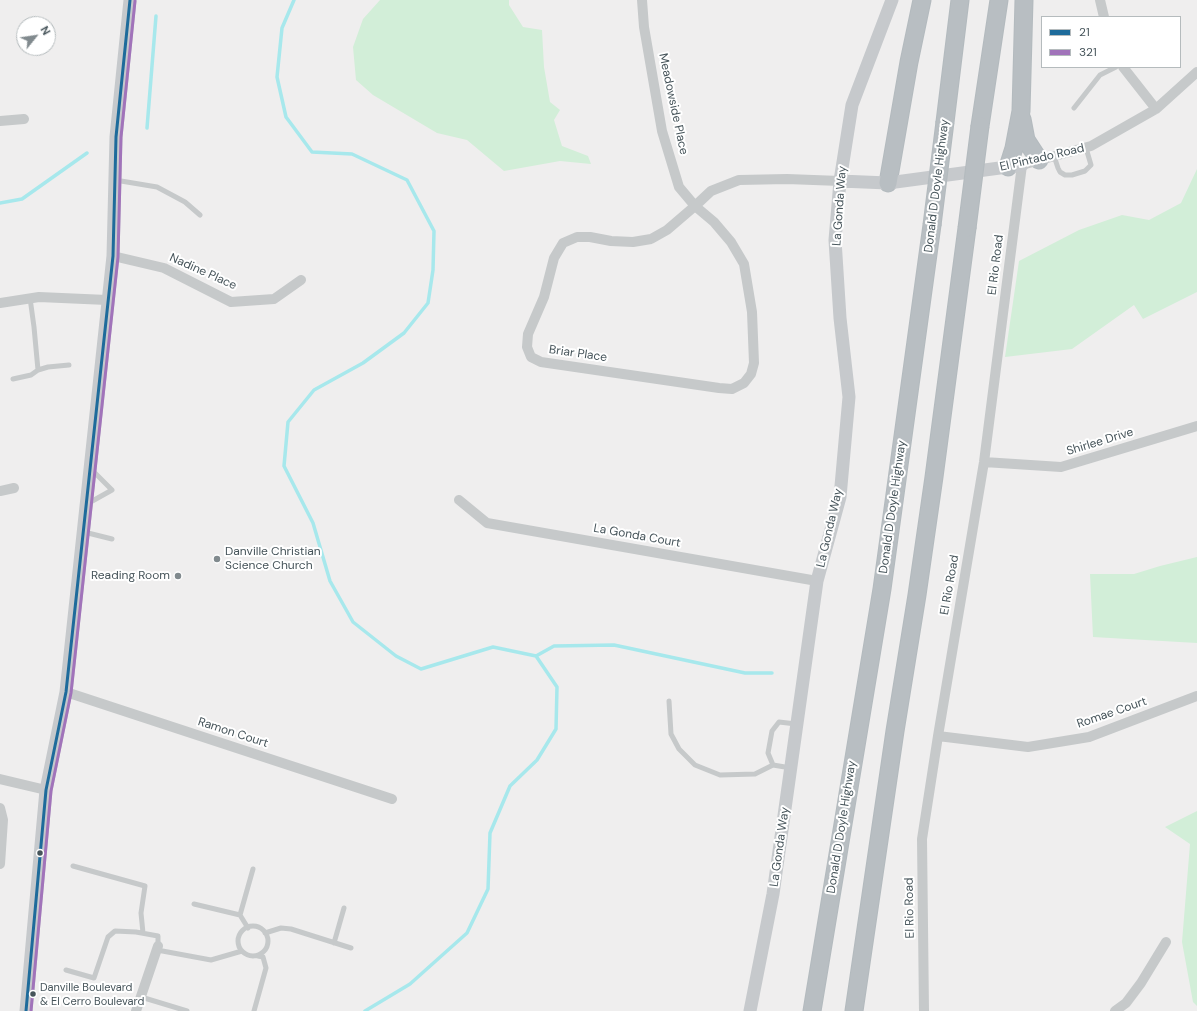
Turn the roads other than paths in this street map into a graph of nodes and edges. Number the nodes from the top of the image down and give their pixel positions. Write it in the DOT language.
graph roads {
  1 [pos="130,0"];
  2 [pos="642,0"];
  3 [pos="892,0"];
  4 [pos="922,0"];
  5 [pos="960,0"];
  6 [pos="999,0"];
  7 [pos="1024,0"];
  8 [pos="1100,0"];
  9 [pos="1104,16"];
  10 [pos="1114,68"];
  11 [pos="1124,68"];
  12 [pos="1197,72"];
  13 [pos="1074,108"];
  14 [pos="1156,109"];
  15 [pos="1021,111"];
  16 [pos="24,119"];
  17 [pos="0,121"];
  18 [pos="1086,148"];
  19 [pos="1046,158"];
  20 [pos="1015,166"];
  21 [pos="114,180"];
  22 [pos="840,181"];
  23 [pos="888,183"];
  24 [pos="695,206"];
  25 [pos="200,215"];
  26 [pos="113,256"];
  27 [pos="301,280"];
  28 [pos="30,298"];
  29 [pos="107,300"];
  30 [pos="0,303"];
  31 [pos="69,365"];
  32 [pos="38,370"];
  33 [pos="13,379"];
  34 [pos="1197,426"];
  35 [pos="984,462"];
  36 [pos="90,468"];
  37 [pos="14,488"];
  38 [pos="0,491"];
  39 [pos="459,500"];
  40 [pos="86,505"];
  41 [pos="83,532"];
  42 [pos="112,539"];
  43 [pos="817,581"];
  44 [pos="66,692"];
  45 [pos="1197,696"];
  46 [pos="668,701"];
  47 [pos="797,724"];
  48 [pos="938,736"];
  49 [pos="774,765"];
  50 [pos="791,768"];
  51 [pos="0,779"];
  52 [pos="46,790"];
  53 [pos="392,799"];
  54 [pos="0,808"];
  55 [pos="0,864"];
  56 [pos="73,866"];
  57 [pos="254,869"];
  58 [pos="194,904"];
  59 [pos="344,908"];
  60 [pos="240,915"];
  61 [pos="248,928"];
  62 [pos="143,933"];
  63 [pos="265,933"];
  64 [pos="1166,942"];
  65 [pos="334,943"];
  66 [pos="158,948"];
  67 [pos="351,948"];
  68 [pos="242,951"];
  69 [pos="257,956"];
  70 [pos="66,970"];
  71 [pos="141,997"];
  72 [pos="26,1011"];
  73 [pos="136,1011"];
  74 [pos="186,1011"];
  75 [pos="254,1011"];
  76 [pos="750,1011"];
  77 [pos="812,1011"];
  78 [pos="854,1011"];
  79 [pos="924,1011"];
  80 [pos="1115,1011"];
  1 -- 21 [label="street"];
  2 -- 24 [label="street, Meadowside Place"];
  3 -- 22 [label="street, La Gonda Way"];
  4 -- 23 [label="highway"];
  5 -- 77 [label="highway, Donald D Doyle Highway, bridge"];
  6 -- 78 [label="highway, bridge"];
  7 -- 15 [label="highway"];
  8 -- 9 [label="street"];
  10 -- 13 [label="lane"];
  11 -- 14 [label="street"];
  12 -- 14 [label="street, El Pintado Road"];
  14 -- 18 [label="street, El Pintado Road"];
  15 -- 19 [label="highway"];
  15 -- 20 [label="highway"];
  16 -- 17 [label="street"];
  18 -- 19 [label="street, El Pintado Road"];
  18 -- 19 [label="lane"];
  19 -- 20 [label="street, El Pintado Road"];
  20 -- 23 [label="street, El Pintado Road"];
  20 -- 35 [label="street, El Rio Road"];
  21 -- 25 [label="lane"];
  21 -- 26 [label="street"];
  22 -- 23 [label="street, El Pintado Road"];
  22 -- 24 [label="street"];
  22 -- 43 [label="street, La Gonda Way"];
  24 -- 24 [label="street, Briar Place"];
  26 -- 27 [label="street, Nadine Place"];
  26 -- 29 [label="street"];
  28 -- 29 [label="street"];
  28 -- 30 [label="street"];
  28 -- 32 [label="lane"];
  29 -- 36 [label="street"];
  31 -- 32 [label="lane"];
  32 -- 33 [label="lane"];
  34 -- 35 [label="street, Shirlee Drive"];
  35 -- 48 [label="street, El Rio Road"];
  36 -- 40 [label="street"];
  36 -- 40 [label="lane"];
  37 -- 38 [label="street"];
  39 -- 43 [label="street, La Gonda Court"];
  40 -- 41 [label="street"];
  41 -- 42 [label="lane"];
  41 -- 44 [label="street"];
  43 -- 47 [label="street, La Gonda Way"];
  44 -- 52 [label="street"];
  44 -- 53 [label="street, Ramon Court"];
  45 -- 48 [label="street, Romae Court"];
  46 -- 49 [label="lane"];
  47 -- 49 [label="lane"];
  47 -- 50 [label="street, La Gonda Way"];
  48 -- 79 [label="street, El Rio Road"];
  49 -- 50 [label="lane"];
  50 -- 76 [label="street, La Gonda Way"];
  51 -- 52 [label="street"];
  52 -- 72 [label="street"];
  54 -- 55 [label="street"];
  56 -- 62 [label="lane"];
  57 -- 60 [label="lane"];
  58 -- 60 [label="lane"];
  59 -- 65 [label="lane"];
  60 -- 61 [label="lane"];
  61 -- 63 [label="lane"];
  61 -- 68 [label="lane"];
  62 -- 66 [label="lane"];
  62 -- 70 [label="lane"];
  63 -- 65 [label="lane"];
  63 -- 69 [label="lane"];
  64 -- 80 [label="street"];
  65 -- 67 [label="lane"];
  66 -- 68 [label="lane"];
  66 -- 71 [label="street"];
  68 -- 69 [label="lane"];
  69 -- 75 [label="lane"];
  71 -- 73 [label="street"];
  71 -- 74 [label="lane"];
}
